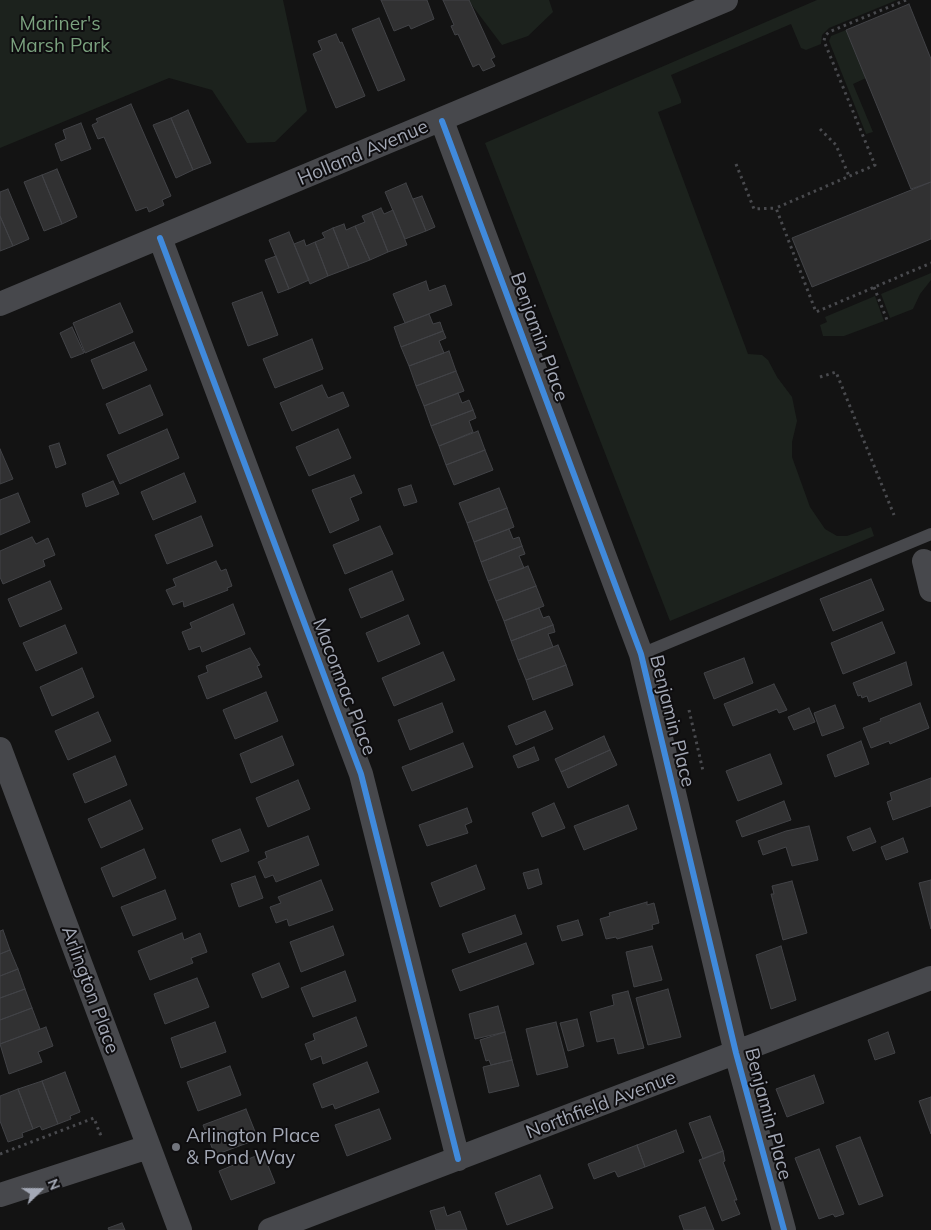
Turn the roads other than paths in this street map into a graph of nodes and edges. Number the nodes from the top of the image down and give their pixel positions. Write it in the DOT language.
graph roads {
  1 [pos="726,0"];
  2 [pos="442,121"];
  3 [pos="160,238"];
  4 [pos="0,304"];
  5 [pos="931,534"];
  6 [pos="924,561"];
  7 [pos="931,590"];
  8 [pos="641,654"];
  9 [pos="0,749"];
  10 [pos="931,978"];
  11 [pos="736,1053"];
  12 [pos="148,1148"];
  13 [pos="458,1159"];
  14 [pos="0,1195"];
  15 [pos="180,1230"];
  16 [pos="270,1230"];
  17 [pos="784,1230"];
  1 -- 2 [label="street, Holland Avenue"];
  2 -- 3 [label="street, Holland Avenue"];
  2 -- 8 [label="street, Benjamin Place"];
  3 -- 4 [label="street, Holland Avenue"];
  3 -- 13 [label="street, Macormac Place"];
  5 -- 8 [label="lane"];
  6 -- 7 [label="street"];
  8 -- 11 [label="street, Benjamin Place"];
  9 -- 12 [label="street, Arlington Place"];
  10 -- 11 [label="street, Northfield Avenue"];
  11 -- 13 [label="street, Northfield Avenue"];
  11 -- 17 [label="street, Benjamin Place"];
  12 -- 14 [label="street"];
  12 -- 15 [label="street, Arlington Place"];
  13 -- 16 [label="street, Northfield Avenue"];
}
